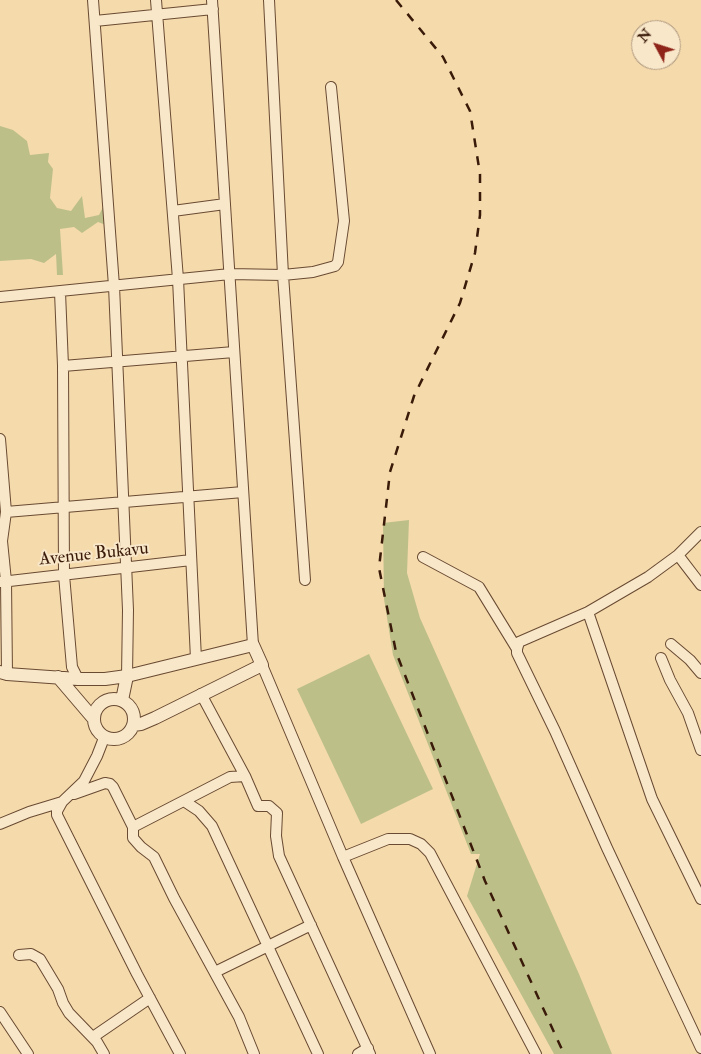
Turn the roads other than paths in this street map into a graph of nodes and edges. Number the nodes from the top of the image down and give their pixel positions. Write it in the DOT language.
graph roads {
  1 [pos="93,0"];
  2 [pos="156,0"];
  3 [pos="270,0"];
  4 [pos="212,4"];
  5 [pos="157,14"];
  6 [pos="95,21"];
  7 [pos="331,87"];
  8 [pos="225,204"];
  9 [pos="173,211"];
  10 [pos="230,274"];
  11 [pos="283,275"];
  12 [pos="178,279"];
  13 [pos="114,286"];
  14 [pos="60,292"];
  15 [pos="0,297"];
  16 [pos="234,352"];
  17 [pos="182,356"];
  18 [pos="118,362"];
  19 [pos="63,366"];
  20 [pos="0,439"];
  21 [pos="243,492"];
  22 [pos="188,496"];
  23 [pos="124,502"];
  24 [pos="64,507"];
  25 [pos="6,512"];
  26 [pos="701,532"];
  27 [pos="678,554"];
  28 [pos="423,558"];
  29 [pos="192,560"];
  30 [pos="126,568"];
  31 [pos="64,574"];
  32 [pos="305,580"];
  33 [pos="3,581"];
  34 [pos="701,585"];
  35 [pos="588,612"];
  36 [pos="672,644"];
  37 [pos="253,645"];
  38 [pos="517,649"];
  39 [pos="661,658"];
  40 [pos="196,659"];
  41 [pos="262,665"];
  42 [pos="3,673"];
  43 [pos="701,673"];
  44 [pos="127,676"];
  45 [pos="58,677"];
  46 [pos="78,679"];
  47 [pos="91,679"];
  48 [pos="201,694"];
  49 [pos="117,700"];
  50 [pos="93,718"];
  51 [pos="133,725"];
  52 [pos="104,738"];
  53 [pos="701,750"];
  54 [pos="245,776"];
  55 [pos="71,795"];
  56 [pos="184,801"];
  57 [pos="62,802"];
  58 [pos="0,824"];
  59 [pos="133,827"];
  60 [pos="343,857"];
  61 [pos="701,899"];
  62 [pos="311,925"];
  63 [pos="268,946"];
  64 [pos="19,955"];
  65 [pos="215,972"];
  66 [pos="150,998"];
  67 [pos="0,1012"];
  68 [pos="93,1037"];
  69 [pos="701,1048"];
  70 [pos="369,1051"];
  71 [pos="28,1054"];
  72 [pos="104,1054"];
  73 [pos="180,1054"];
  74 [pos="254,1054"];
  75 [pos="318,1054"];
  76 [pos="358,1054"];
  77 [pos="430,1054"];
  78 [pos="536,1054"];
  1 -- 6 [label="street"];
  2 -- 5 [label="street"];
  3 -- 11 [label="street"];
  4 -- 5 [label="street"];
  4 -- 8 [label="street"];
  5 -- 6 [label="street"];
  5 -- 9 [label="street"];
  6 -- 13 [label="street"];
  7 -- 11 [label="street"];
  8 -- 9 [label="street"];
  8 -- 10 [label="street"];
  9 -- 12 [label="street"];
  10 -- 11 [label="street"];
  10 -- 12 [label="street"];
  10 -- 16 [label="street"];
  11 -- 32 [label="street"];
  12 -- 13 [label="street"];
  12 -- 17 [label="street"];
  13 -- 14 [label="street"];
  13 -- 18 [label="street"];
  14 -- 15 [label="street"];
  14 -- 19 [label="street"];
  16 -- 17 [label="street"];
  16 -- 21 [label="street"];
  17 -- 18 [label="street"];
  17 -- 22 [label="street"];
  18 -- 19 [label="street"];
  18 -- 23 [label="street"];
  19 -- 24 [label="street"];
  20 -- 25 [label="street"];
  21 -- 22 [label="street"];
  21 -- 37 [label="street"];
  22 -- 23 [label="street"];
  22 -- 29 [label="street"];
  23 -- 24 [label="street"];
  23 -- 30 [label="street"];
  24 -- 25 [label="street"];
  24 -- 31 [label="street"];
  25 -- 33 [label="street"];
  26 -- 27 [label="street"];
  27 -- 34 [label="street"];
  27 -- 35 [label="street"];
  28 -- 38 [label="street"];
  29 -- 30 [label="street, Avenue Bukavu"];
  29 -- 40 [label="street"];
  30 -- 31 [label="street, Avenue Bukavu"];
  30 -- 44 [label="street"];
  31 -- 33 [label="street, Avenue Bukavu"];
  31 -- 46 [label="street"];
  33 -- 42 [label="street"];
  35 -- 38 [label="street"];
  35 -- 61 [label="street"];
  36 -- 43 [label="street"];
  37 -- 40 [label="street"];
  37 -- 41 [label="street"];
  38 -- 69 [label="street"];
  39 -- 53 [label="street"];
  40 -- 44 [label="street"];
  41 -- 48 [label="street"];
  41 -- 60 [label="street"];
  42 -- 45 [label="street"];
  44 -- 47 [label="street"];
  44 -- 49 [label="street"];
  45 -- 46 [label="street"];
  45 -- 50 [label="street"];
  46 -- 47 [label="street"];
  47 -- 49 [label="street"];
  48 -- 51 [label="street"];
  48 -- 54 [label="street"];
  49 -- 50 [label="street"];
  49 -- 51 [label="street"];
  50 -- 52 [label="street"];
  51 -- 52 [label="street"];
  52 -- 55 [label="street"];
  54 -- 56 [label="street"];
  54 -- 62 [label="street"];
  55 -- 57 [label="street"];
  55 -- 59 [label="street"];
  56 -- 59 [label="street"];
  56 -- 63 [label="street"];
  57 -- 58 [label="street"];
  57 -- 66 [label="street"];
  59 -- 65 [label="street"];
  60 -- 77 [label="street"];
  60 -- 78 [label="street"];
  62 -- 63 [label="street"];
  62 -- 70 [label="street"];
  63 -- 65 [label="street"];
  63 -- 75 [label="street"];
  64 -- 68 [label="street"];
  65 -- 74 [label="street"];
  66 -- 68 [label="street"];
  66 -- 73 [label="street"];
  67 -- 71 [label="street"];
  68 -- 72 [label="street"];
  70 -- 76 [label="street"];
}
